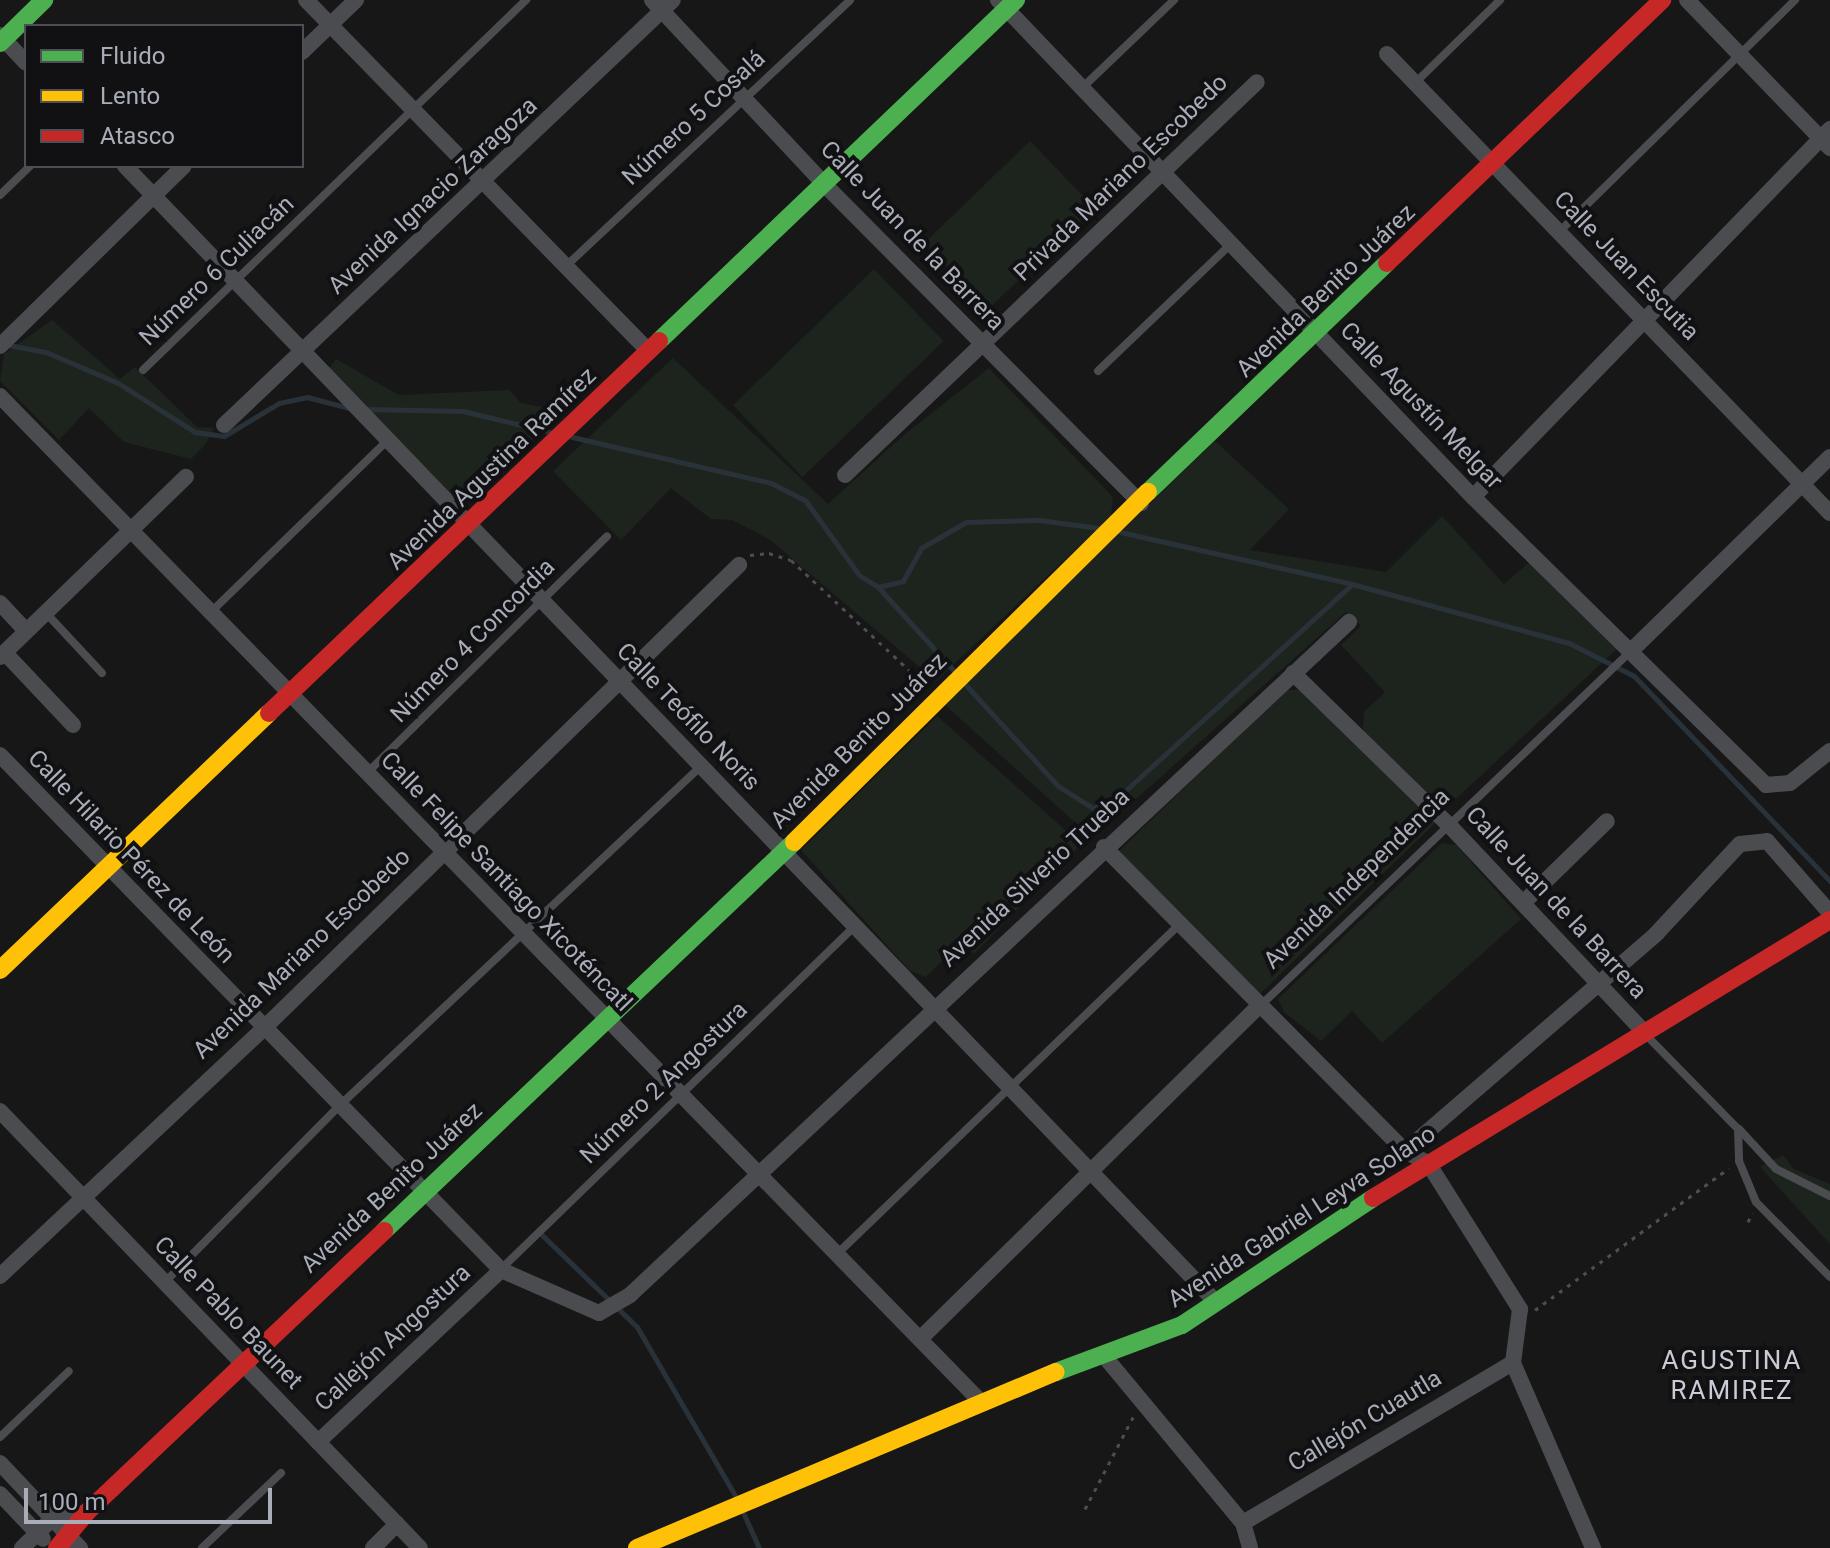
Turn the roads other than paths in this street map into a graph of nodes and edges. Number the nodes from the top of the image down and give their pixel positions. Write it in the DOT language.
graph roads {
  1 [pos="44,0"];
  2 [pos="306,0"];
  3 [pos="356,0"];
  4 [pos="526,0"];
  5 [pos="850,0"];
  6 [pos="1174,0"];
  7 [pos="1500,0"];
  8 [pos="1662,0"];
  9 [pos="1687,0"];
  10 [pos="1795,0"];
  11 [pos="662,3"];
  12 [pos="1007,3"];
  13 [pos="330,25"];
  14 [pos="1,39"];
  15 [pos="304,50"];
  16 [pos="1387,54"];
  17 [pos="1740,55"];
  18 [pos="24,61"];
  19 [pos="1257,82"];
  20 [pos="1415,83"];
  21 [pos="1083,87"];
  22 [pos="745,98"];
  23 [pos="413,109"];
  24 [pos="1827,138"];
  25 [pos="1493,163"];
  26 [pos="28,168"];
  27 [pos="127,168"];
  28 [pos="182,168"];
  29 [pos="1163,172"];
  30 [pos="484,183"];
  31 [pos="824,184"];
  32 [pos="0,195"];
  33 [pos="153,195"];
  34 [pos="1559,233"];
  35 [pos="1232,244"];
  36 [pos="566,266"];
  37 [pos="236,281"];
  38 [pos="1644,319"];
  39 [pos="1317,333"];
  40 [pos="983,343"];
  41 [pos="0,346"];
  42 [pos="303,350"];
  43 [pos="649,352"];
  44 [pos="143,370"];
  45 [pos="1098,371"];
  46 [pos="0,396"];
  47 [pos="224,425"];
  48 [pos="388,439"];
  49 [pos="1830,457"];
  50 [pos="845,475"];
  51 [pos="186,477"];
  52 [pos="1802,484"];
  53 [pos="1473,497"];
  54 [pos="1141,503"];
  55 [pos="1830,513"];
  56 [pos="470,524"];
  57 [pos="129,532"];
  58 [pos="607,536"];
  59 [pos="739,565"];
  60 [pos="543,601"];
  61 [pos="0,603"];
  62 [pos="46,613"];
  63 [pos="209,614"];
  64 [pos="1349,622"];
  65 [pos="26,631"];
  66 [pos="1633,649"];
  67 [pos="2,655"];
  68 [pos="102,673"];
  69 [pos="1293,673"];
  70 [pos="619,680"];
  71 [pos="289,695"];
  72 [pos="73,725"];
  73 [pos="1830,751"];
  74 [pos="0,755"];
  75 [pos="701,766"];
  76 [pos="366,774"];
  77 [pos="1607,821"];
  78 [pos="1449,825"];
  79 [pos="1104,847"];
  80 [pos="442,851"];
  81 [pos="784,852"];
  82 [pos="108,868"];
  83 [pos="1523,903"];
  84 [pos="1830,913"];
  85 [pos="1830,920"];
  86 [pos="1180,924"];
  87 [pos="855,926"];
  88 [pos="524,935"];
  89 [pos="0,970"];
  90 [pos="1600,984"];
  91 [pos="1259,1006"];
  92 [pos="933,1007"];
  93 [pos="607,1020"];
  94 [pos="263,1029"];
  95 [pos="1645,1033"];
  96 [pos="1012,1089"];
  97 [pos="680,1094"];
  98 [pos="338,1107"];
  99 [pos="2,1119"];
  100 [pos="1738,1129"];
  101 [pos="1405,1151"];
  102 [pos="1428,1163"];
  103 [pos="1091,1171"];
  104 [pos="759,1175"];
  105 [pos="424,1190"];
  106 [pos="83,1196"];
  107 [pos="1830,1196"];
  108 [pos="837,1254"];
  109 [pos="501,1270"];
  110 [pos="0,1276"];
  111 [pos="1830,1277"];
  112 [pos="165,1282"];
  113 [pos="1216,1302"];
  114 [pos="583,1310"];
  115 [pos="920,1339"];
  116 [pos="1105,1357"];
  117 [pos="242,1363"];
  118 [pos="1513,1363"];
  119 [pos="69,1371"];
  120 [pos="979,1400"];
  121 [pos="0,1437"];
  122 [pos="318,1442"];
  123 [pos="0,1463"];
  124 [pos="281,1473"];
  125 [pos="0,1494"];
  126 [pos="87,1512"];
  127 [pos="52,1519"];
  128 [pos="1243,1523"];
  129 [pos="397,1524"];
  130 [pos="37,1533"];
  131 [pos="64,1545"];
  132 [pos="22,1548"];
  133 [pos="202,1548"];
  134 [pos="373,1548"];
  135 [pos="420,1548"];
  136 [pos="637,1548"];
  137 [pos="1250,1548"];
  138 [pos="1593,1548"];
  1 -- 14 [label="street"];
  2 -- 13 [label="street"];
  3 -- 13 [label="street"];
  4 -- 23 [label="lane, Número 6 Culiacán"];
  5 -- 22 [label="lane, Número 5 Cosalá"];
  6 -- 21 [label="lane"];
  7 -- 20 [label="lane"];
  8 -- 25 [label="street, Avenida Benito Juárez"];
  9 -- 17 [label="street"];
  10 -- 17 [label="lane"];
  11 -- 22 [label="street, Calle Juan de la Barrera"];
  11 -- 30 [label="street, Avenida Ignacio Zaragoza"];
  12 -- 21 [label="street, Calle Agustín Melgar"];
  12 -- 31 [label="street, Avenida Agustina Ramírez"];
  13 -- 15 [label="street"];
  13 -- 23 [label="street"];
  14 -- 18 [label="street"];
  16 -- 20 [label="street, Calle Juan Escutia"];
  17 -- 24 [label="street"];
  17 -- 34 [label="lane"];
  19 -- 29 [label="street, Privada Mariano Escobedo"];
  20 -- 25 [label="street, Calle Juan Escutia"];
  21 -- 29 [label="street, Calle Agustín Melgar"];
  22 -- 31 [label="street, Calle Juan de la Barrera"];
  22 -- 36 [label="lane, Número 5 Cosalá"];
  23 -- 30 [label="street"];
  23 -- 37 [label="lane, Número 6 Culiacán"];
  24 -- 38 [label="street"];
  25 -- 34 [label="street, Calle Juan Escutia"];
  25 -- 39 [label="street, Avenida Benito Juárez"];
  26 -- 32 [label="lane"];
  27 -- 33 [label="street, Calle Teófilo Noris"];
  28 -- 33 [label="street"];
  29 -- 35 [label="street, Calle Agustín Melgar"];
  29 -- 40 [label="street, Privada Mariano Escobedo"];
  30 -- 36 [label="street"];
  30 -- 42 [label="street, Avenida Ignacio Zaragoza"];
  31 -- 40 [label="street, Calle Juan de la Barrera"];
  31 -- 43 [label="street, Avenida Agustina Ramírez"];
  33 -- 37 [label="street, Calle Teófilo Noris"];
  33 -- 41 [label="street"];
  34 -- 38 [label="street, Calle Juan Escutia"];
  35 -- 39 [label="street, Calle Agustín Melgar"];
  35 -- 45 [label="lane"];
  36 -- 43 [label="street"];
  37 -- 42 [label="street, Calle Teófilo Noris"];
  37 -- 44 [label="lane, Número 6 Culiacán"];
  38 -- 52 [label="street, Calle Juan Escutia"];
  38 -- 53 [label="street"];
  39 -- 53 [label="street, Calle Agustín Melgar"];
  39 -- 54 [label="street, Avenida Benito Juárez"];
  40 -- 50 [label="street, Privada Mariano Escobedo"];
  40 -- 54 [label="street, Calle Juan de la Barrera"];
  42 -- 47 [label="street, Avenida Ignacio Zaragoza"];
  42 -- 48 [label="street, Calle Teófilo Noris"];
  43 -- 56 [label="street, Avenida Agustina Ramírez"];
  46 -- 57 [label="street, Calle Felipe Santiago Xicoténcatl"];
  48 -- 56 [label="street, Calle Teófilo Noris"];
  48 -- 63 [label="lane"];
  49 -- 52 [label="street, Avenida Independencia"];
  51 -- 57 [label="street"];
  52 -- 55 [label="street, Calle Juan Escutia"];
  52 -- 66 [label="street, Avenida Independencia"];
  53 -- 66 [label="street, Calle Agustín Melgar"];
  54 -- 81 [label="street, Avenida Benito Juárez"];
  56 -- 60 [label="street, Calle Teófilo Noris"];
  56 -- 71 [label="street, Avenida Agustina Ramírez"];
  57 -- 62 [label="street"];
  57 -- 63 [label="street, Calle Felipe Santiago Xicoténcatl"];
  58 -- 60 [label="lane, Número 4 Concordia"];
  59 -- 70 [label="street, Avenida Mariano Escobedo"];
  60 -- 70 [label="street, Calle Teófilo Noris"];
  60 -- 76 [label="lane, Número 4 Concordia"];
  61 -- 65 [label="street"];
  62 -- 65 [label="street"];
  62 -- 68 [label="lane"];
  63 -- 71 [label="street, Calle Felipe Santiago Xicoténcatl"];
  64 -- 69 [label="street, Avenida Silverio Trueba"];
  65 -- 67 [label="street"];
  66 -- 73 [label="street, Calle Agustín Melgar"];
  66 -- 78 [label="lane, Avenida Independencia"];
  67 -- 72 [label="street"];
  69 -- 78 [label="street, Calle Juan de la Barrera"];
  69 -- 79 [label="street, Avenida Silverio Trueba"];
  70 -- 75 [label="street, Calle Teófilo Noris"];
  70 -- 80 [label="street, Avenida Mariano Escobedo"];
  71 -- 76 [label="street, Calle Felipe Santiago Xicoténcatl"];
  71 -- 82 [label="street, Avenida Agustina Ramírez"];
  74 -- 82 [label="street, Calle Hilario Pérez de León"];
  75 -- 81 [label="street, Calle Teófilo Noris"];
  75 -- 88 [label="lane"];
  76 -- 80 [label="street, Calle Felipe Santiago Xicoténcatl"];
  77 -- 83 [label="street"];
  78 -- 83 [label="street, Calle Juan de la Barrera"];
  78 -- 91 [label="lane, Avenida Independencia"];
  79 -- 86 [label="street"];
  79 -- 92 [label="street, Avenida Silverio Trueba"];
  80 -- 88 [label="street, Calle Felipe Santiago Xicoténcatl"];
  80 -- 94 [label="street, Avenida Mariano Escobedo"];
  81 -- 87 [label="street, Calle Teófilo Noris"];
  81 -- 93 [label="street, Avenida Benito Juárez"];
  82 -- 89 [label="street, Avenida Agustina Ramírez"];
  82 -- 94 [label="street, Calle Hilario Pérez de León"];
  83 -- 90 [label="street, Calle Juan de la Barrera"];
  84 -- 90 [label="street"];
  85 -- 95 [label="street, Avenida Gabriel Leyva Solano"];
  86 -- 91 [label="street"];
  86 -- 96 [label="lane"];
  87 -- 92 [label="street, Calle Teófilo Noris"];
  87 -- 97 [label="lane, Número 2 Angostura"];
  88 -- 93 [label="street, Calle Felipe Santiago Xicoténcatl"];
  88 -- 98 [label="lane"];
  90 -- 95 [label="street, Calle Juan de la Barrera"];
  90 -- 101 [label="street"];
  91 -- 101 [label="street"];
  91 -- 103 [label="street, Avenida Independencia"];
  92 -- 96 [label="street, Calle Teófilo Noris"];
  92 -- 104 [label="street, Avenida Silverio Trueba"];
  93 -- 97 [label="street, Calle Felipe Santiago Xicoténcatl"];
  93 -- 105 [label="street, Avenida Benito Juárez"];
  94 -- 98 [label="street, Calle Hilario Pérez de León"];
  94 -- 106 [label="street, Avenida Mariano Escobedo"];
  95 -- 100 [label="lane"];
  95 -- 102 [label="street, Avenida Gabriel Leyva Solano"];
  96 -- 103 [label="street, Calle Teófilo Noris"];
  96 -- 108 [label="lane"];
  97 -- 104 [label="street, Calle Felipe Santiago Xicoténcatl"];
  97 -- 109 [label="lane, Número 2 Angostura"];
  98 -- 105 [label="street, Calle Hilario Pérez de León"];
  98 -- 112 [label="lane"];
  99 -- 106 [label="street, Calle Pablo Baunet"];
  100 -- 107 [label="lane"];
  100 -- 111 [label="lane"];
  101 -- 102 [label="street"];
  102 -- 113 [label="street, Avenida Gabriel Leyva Solano"];
  102 -- 118 [label="street"];
  103 -- 113 [label="street, Calle Teófilo Noris"];
  103 -- 115 [label="street, Avenida Independencia"];
  104 -- 108 [label="street, Calle Felipe Santiago Xicoténcatl"];
  104 -- 114 [label="street, Avenida Silverio Trueba"];
  105 -- 109 [label="street, Calle Hilario Pérez de León"];
  105 -- 117 [label="street, Avenida Benito Juárez"];
  106 -- 110 [label="street, Avenida Mariano Escobedo"];
  106 -- 112 [label="street, Calle Pablo Baunet"];
  108 -- 115 [label="street, Calle Felipe Santiago Xicoténcatl"];
  109 -- 114 [label="street, Calle Hilario Pérez de León"];
  109 -- 122 [label="street, Callejón Angostura"];
  112 -- 117 [label="street, Calle Pablo Baunet"];
  113 -- 116 [label="street, Avenida Gabriel Leyva Solano"];
  115 -- 120 [label="street, Calle Felipe Santiago Xicoténcatl"];
  116 -- 120 [label="street, Avenida Gabriel Leyva Solano"];
  116 -- 128 [label="street"];
  117 -- 122 [label="street, Calle Pablo Baunet"];
  117 -- 126 [label="street, Avenida Benito Juárez"];
  118 -- 128 [label="street, Callejón Cuautla"];
  118 -- 138 [label="street"];
  119 -- 121 [label="lane"];
  120 -- 136 [label="street, Avenida Gabriel Leyva Solano"];
  122 -- 129 [label="street, Calle Pablo Baunet"];
  123 -- 127 [label="street"];
  124 -- 133 [label="lane"];
  125 -- 130 [label="street"];
  126 -- 127 [label="street"];
  126 -- 131 [label="street, Avenida Benito Juárez"];
  127 -- 130 [label="street"];
  127 -- 131 [label="street"];
  128 -- 137 [label="street"];
  129 -- 134 [label="street"];
  129 -- 135 [label="street, Calle Pablo Baunet"];
  130 -- 131 [label="street"];
  130 -- 132 [label="street"];
}
